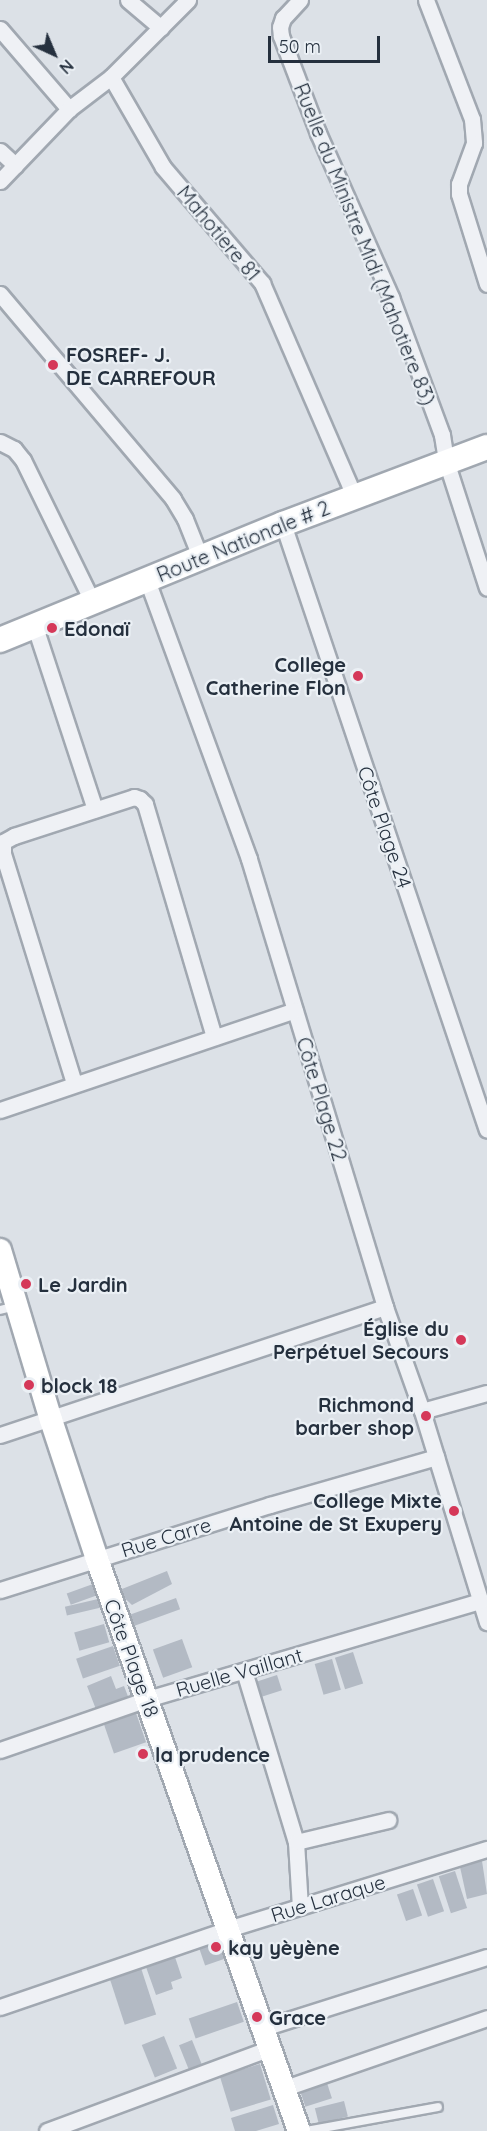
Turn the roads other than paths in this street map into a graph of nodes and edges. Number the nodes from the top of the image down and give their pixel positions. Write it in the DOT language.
graph roads {
  1 [pos="129,0"];
  2 [pos="188,0"];
  3 [pos="300,0"];
  4 [pos="426,0"];
  5 [pos="160,28"];
  6 [pos="0,30"];
  7 [pos="111,77"];
  8 [pos="69,109"];
  9 [pos="0,151"];
  10 [pos="15,165"];
  11 [pos="0,181"];
  12 [pos="487,284"];
  13 [pos="0,294"];
  14 [pos="0,442"];
  15 [pos="487,447"];
  16 [pos="446,461"];
  17 [pos="354,496"];
  18 [pos="283,524"];
  19 [pos="201,559"];
  20 [pos="147,580"];
  21 [pos="487,588"];
  22 [pos="92,601"];
  23 [pos="35,627"];
  24 [pos="0,640"];
  25 [pos="95,809"];
  26 [pos="295,1010"];
  27 [pos="213,1037"];
  28 [pos="74,1083"];
  29 [pos="0,1110"];
  30 [pos="487,1130"];
  31 [pos="0,1250"];
  32 [pos="385,1307"];
  33 [pos="9,1308"];
  34 [pos="487,1393"];
  35 [pos="422,1411"];
  36 [pos="51,1420"];
  37 [pos="0,1435"];
  38 [pos="436,1457"];
  39 [pos="97,1559"];
  40 [pos="0,1590"];
  41 [pos="481,1601"];
  42 [pos="487,1622"];
  43 [pos="244,1671"];
  44 [pos="147,1699"];
  45 [pos="0,1750"];
  46 [pos="388,1820"];
  47 [pos="296,1842"];
  48 [pos="487,1849"];
  49 [pos="300,1907"];
  50 [pos="228,1929"];
  51 [pos="487,1957"];
  52 [pos="0,2007"];
  53 [pos="487,2018"];
  54 [pos="267,2038"];
  55 [pos="285,2088"];
  56 [pos="438,2108"];
  57 [pos="47,2131"];
  58 [pos="299,2131"];
  59 [pos="306,2131"];
  1 -- 5 [label="street"];
  2 -- 5 [label="street"];
  3 -- 16 [label="street, Ruelle du Ministre Midi (Mahotiere 83)"];
  4 -- 12 [label="street"];
  5 -- 7 [label="street"];
  6 -- 8 [label="street"];
  7 -- 8 [label="street"];
  7 -- 17 [label="street, Mahotiere 81"];
  8 -- 10 [label="street"];
  9 -- 10 [label="street"];
  10 -- 11 [label="street"];
  13 -- 19 [label="street"];
  14 -- 22 [label="street"];
  15 -- 16 [label="main road, Route Nationale # 2"];
  16 -- 17 [label="main road, Route Nationale # 2"];
  16 -- 21 [label="street, Ruelle du Ministre Midi (Mahotiere 83)"];
  17 -- 18 [label="main road, Route Nationale # 2"];
  18 -- 19 [label="main road, Route Nationale # 2"];
  18 -- 30 [label="street, Côte Plage 24"];
  19 -- 20 [label="main road, Route Nationale # 2"];
  20 -- 22 [label="main road, Route Nationale # 2"];
  20 -- 26 [label="street, Côte Plage 22"];
  22 -- 23 [label="main road, Route Nationale # 2"];
  23 -- 24 [label="main road, Route Nationale # 2"];
  23 -- 25 [label="street"];
  25 -- 27 [label="street"];
  25 -- 28 [label="street"];
  26 -- 27 [label="street"];
  26 -- 32 [label="street, Côte Plage 22"];
  27 -- 28 [label="street"];
  28 -- 29 [label="street"];
  31 -- 33 [label="street, Côte Plage 18"];
  32 -- 35 [label="street, Côte Plage 22"];
  32 -- 36 [label="street"];
  33 -- 36 [label="street, Côte Plage 18"];
  34 -- 35 [label="street"];
  35 -- 38 [label="street, Côte Plage 22"];
  36 -- 37 [label="street"];
  36 -- 39 [label="street, Côte Plage 18"];
  38 -- 39 [label="street, Rue Carre"];
  38 -- 41 [label="street, Côte Plage 22"];
  39 -- 40 [label="street, Rue Carre"];
  39 -- 44 [label="street, Côte Plage 18"];
  41 -- 42 [label="street, Côte Plage 22"];
  41 -- 43 [label="street, Ruelle Vaillant"];
  43 -- 44 [label="street, Ruelle Vaillant"];
  43 -- 47 [label="street"];
  44 -- 45 [label="street, Ruelle Vaillant"];
  44 -- 50 [label="street, Côte Plage 18"];
  46 -- 47 [label="street"];
  47 -- 49 [label="street"];
  48 -- 49 [label="street, Rue Laraque"];
  49 -- 50 [label="street, Rue Laraque"];
  50 -- 52 [label="street, Rue Laraque"];
  50 -- 54 [label="street, Côte Plage 18"];
  51 -- 54 [label="street"];
  53 -- 55 [label="street"];
  54 -- 55 [label="street, Côte Plage 18"];
  54 -- 57 [label="street"];
  55 -- 58 [label="street, Côte Plage 18"];
  56 -- 59 [label="lane"];
}
